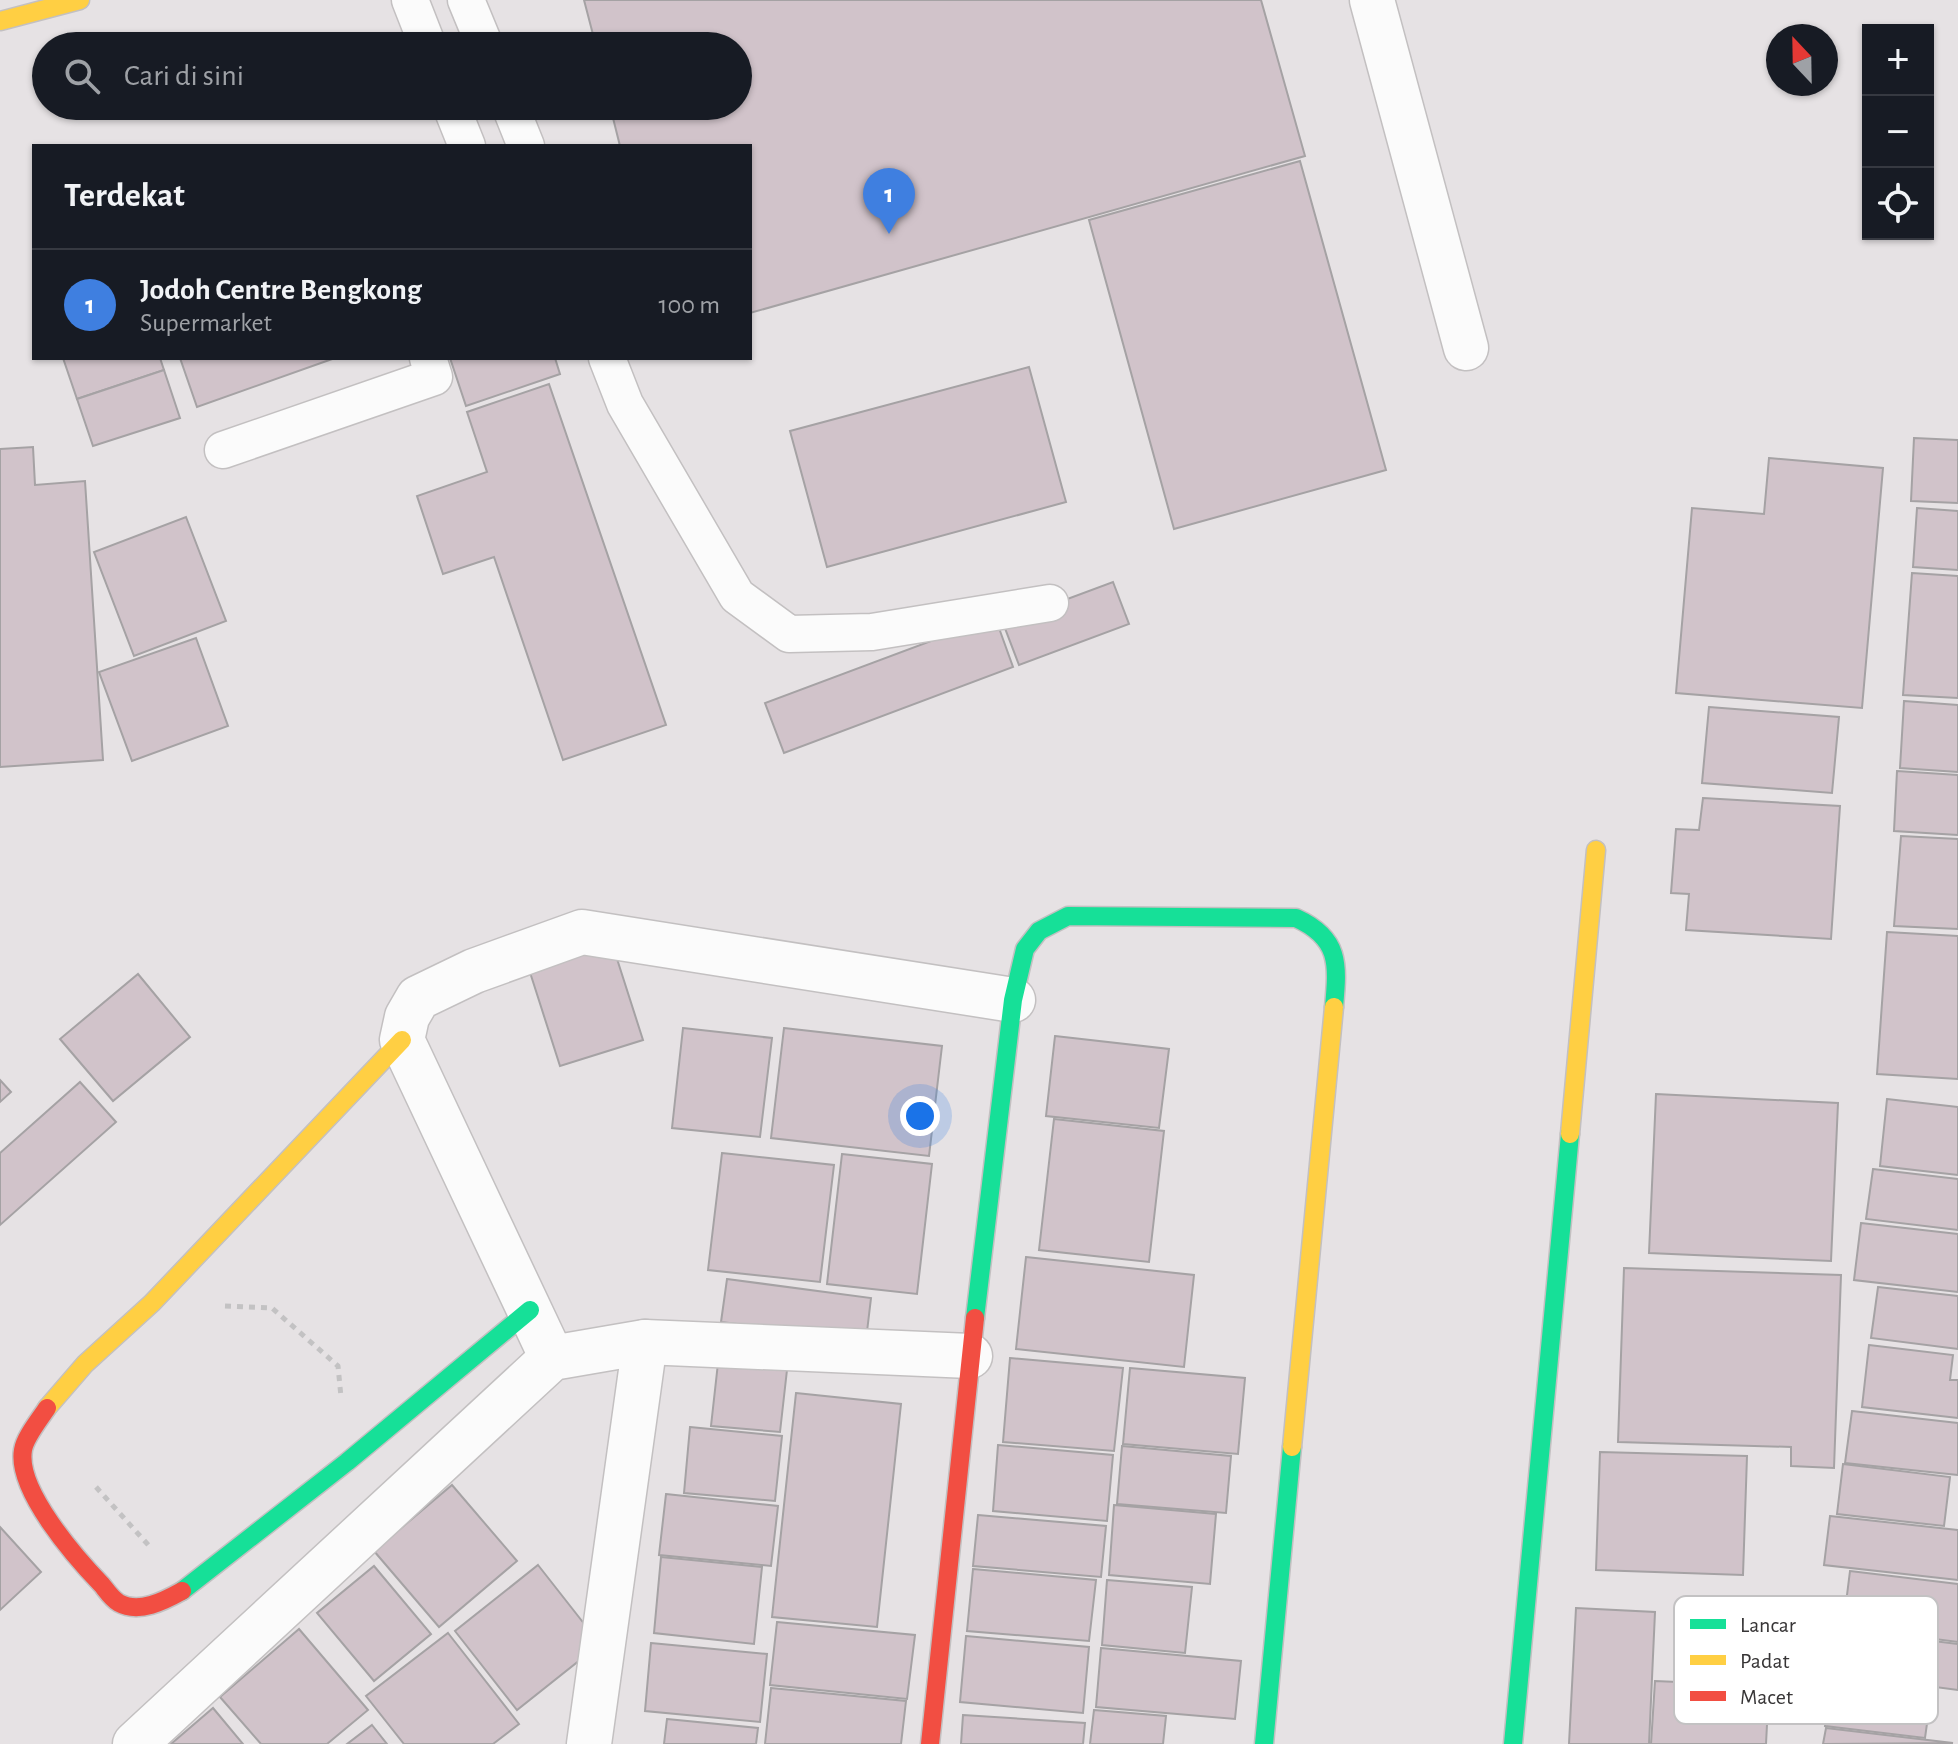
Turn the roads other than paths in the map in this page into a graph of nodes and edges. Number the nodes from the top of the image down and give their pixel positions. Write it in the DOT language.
graph roads {
  1 [pos="80,0"];
  2 [pos="410,0"];
  3 [pos="466,0"];
  4 [pos="1372,0"];
  5 [pos="0,21"];
  6 [pos="423,32"];
  7 [pos="479,32"];
  8 [pos="457,120"];
  9 [pos="516,120"];
  10 [pos="466,144"];
  11 [pos="525,144"];
  12 [pos="1466,348"];
  13 [pos="429,360"];
  14 [pos="608,360"];
  15 [pos="223,450"];
  16 [pos="1050,603"];
  17 [pos="1596,850"];
  18 [pos="1013,1000"];
  19 [pos="402,1040"];
  20 [pos="530,1310"];
  21 [pos="645,1342"];
  22 [pos="970,1356"];
  23 [pos="552,1358"];
  24 [pos="135,1744"];
  25 [pos="589,1744"];
  26 [pos="930,1744"];
  27 [pos="1264,1744"];
  28 [pos="1513,1744"];
  1 -- 5 [label="street"];
  2 -- 6 [label="lane"];
  3 -- 7 [label="lane"];
  4 -- 12 [label="street"];
  8 -- 10 [label="lane"];
  9 -- 11 [label="lane"];
  13 -- 15 [label="lane"];
  14 -- 16 [label="lane"];
  17 -- 28 [label="street"];
  18 -- 19 [label="street"];
  18 -- 22 [label="street"];
  18 -- 27 [label="street"];
  19 -- 20 [label="street"];
  19 -- 20 [label="street"];
  20 -- 23 [label="street"];
  21 -- 22 [label="street"];
  21 -- 23 [label="street"];
  21 -- 25 [label="street"];
  22 -- 26 [label="street"];
  23 -- 24 [label="street"];
}
